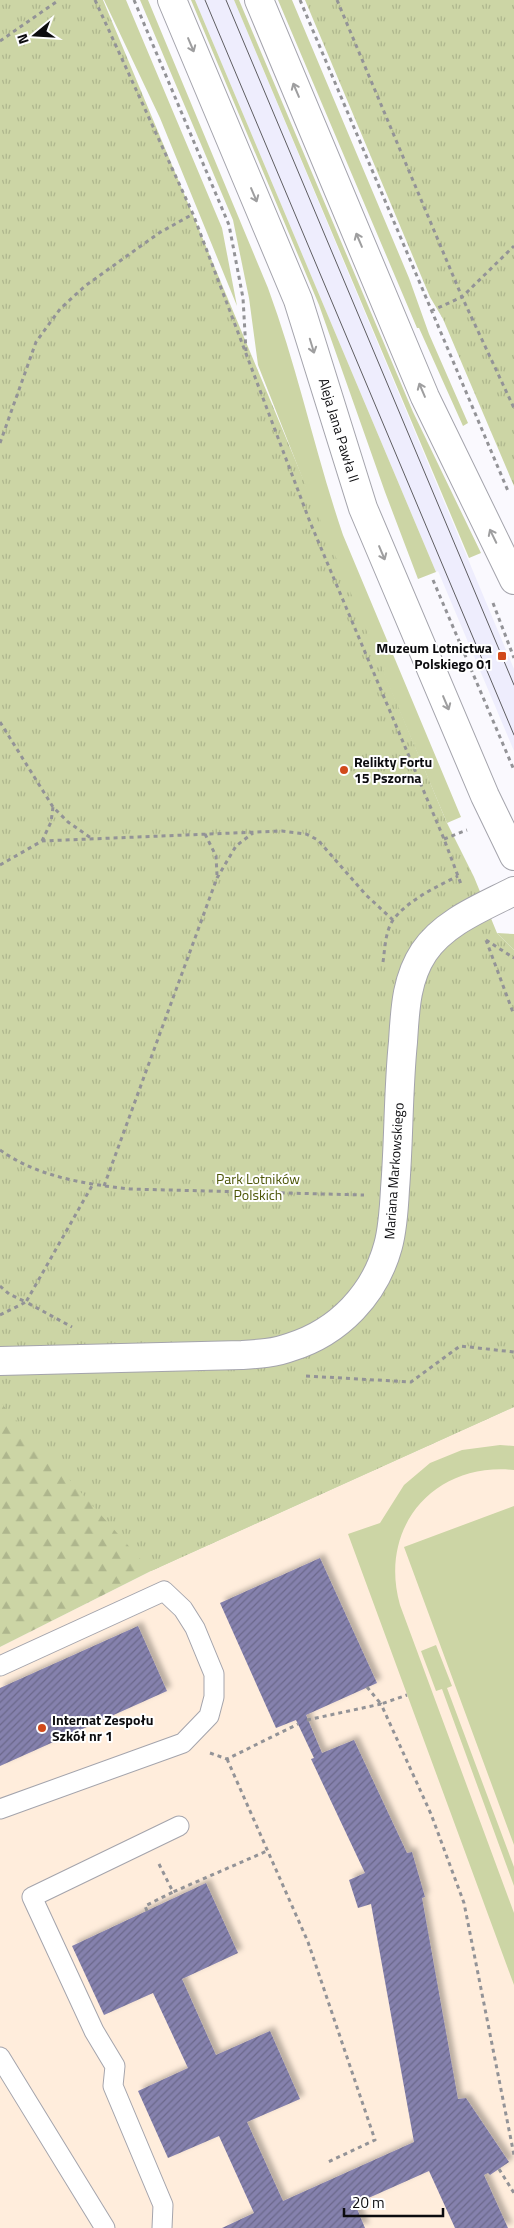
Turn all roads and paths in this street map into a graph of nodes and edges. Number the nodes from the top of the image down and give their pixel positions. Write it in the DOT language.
graph roads {
  1 [pos="59,0"];
  2 [pos="95,0"];
  3 [pos="134,0"];
  4 [pos="172,0"];
  5 [pos="259,0"];
  6 [pos="300,0"];
  7 [pos="337,0"];
  8 [pos="0,41"];
  9 [pos="193,214"];
  10 [pos="514,246"];
  11 [pos="462,297"];
  12 [pos="431,311"];
  13 [pos="246,356"];
  14 [pos="514,408"];
  15 [pos="0,443"];
  16 [pos="510,496"];
  17 [pos="433,580"];
  18 [pos="514,580"];
  19 [pos="490,597"];
  20 [pos="514,658"];
  21 [pos="0,722"];
  22 [pos="514,770"];
  23 [pos="53,808"];
  24 [pos="469,828"];
  25 [pos="253,833"];
  26 [pos="205,834"];
  27 [pos="91,838"];
  28 [pos="444,839"];
  29 [pos="42,841"];
  30 [pos="514,856"];
  31 [pos="0,865"];
  32 [pos="458,876"];
  33 [pos="217,878"];
  34 [pos="461,885"];
  35 [pos="514,891"];
  36 [pos="393,920"];
  37 [pos="514,958"];
  38 [pos="382,967"];
  39 [pos="514,1015"];
  40 [pos="0,1150"];
  41 [pos="94,1184"];
  42 [pos="104,1186"];
  43 [pos="370,1195"];
  44 [pos="0,1286"];
  45 [pos="26,1302"];
  46 [pos="0,1315"];
  47 [pos="77,1328"];
  48 [pos="0,1361"];
  49 [pos="0,1666"];
  50 [pos="367,1687"];
  51 [pos="407,1695"];
  52 [pos="381,1704"];
  53 [pos="307,1720"];
  54 [pos="298,1724"];
  55 [pos="183,1743"];
  56 [pos="227,1759"];
  57 [pos="0,1809"];
  58 [pos="179,1826"];
  59 [pos="148,1841"];
  60 [pos="267,1851"];
  61 [pos="173,1892"];
  62 [pos="147,1911"];
  63 [pos="0,2057"];
  64 [pos="514,2155"];
  65 [pos="328,2162"];
  66 [pos="499,2169"];
  67 [pos="514,2190"];
  68 [pos="105,2228"];
  69 [pos="162,2228"];
  1 -- 8 [label="path"];
  2 -- 9 [label="path"];
  3 -- 13 [label="path"];
  4 -- 30 [label="main road, Aleja Jana Pawła II, one-way"];
  18 -- 5 [label="main road, one-way"];
  6 -- 12 [label="path"];
  7 -- 11 [label="path"];
  9 -- 13 [label="path"];
  9 -- 15 [label="path"];
  10 -- 11 [label="path"];
  11 -- 12 [label="path"];
  11 -- 14 [label="path"];
  12 -- 16 [label="path"];
  13 -- 28 [label="path"];
  17 -- 22 [label="path"];
  19 -- 20 [label="path"];
  21 -- 23 [label="path"];
  23 -- 27 [label="path"];
  23 -- 29 [label="path"];
  24 -- 28 [label="path"];
  25 -- 26 [label="path"];
  25 -- 33 [label="path"];
  25 -- 36 [label="path"];
  26 -- 27 [label="path"];
  26 -- 33 [label="path"];
  27 -- 29 [label="path"];
  28 -- 32 [label="path"];
  29 -- 31 [label="path"];
  32 -- 34 [label="path"];
  32 -- 36 [label="path"];
  33 -- 42 [label="path"];
  35 -- 48 [label="main road, Mariana Markowskiego"];
  36 -- 38 [label="path"];
  37 -- 39 [label="path"];
  40 -- 41 [label="path"];
  41 -- 42 [label="path"];
  41 -- 45 [label="path"];
  42 -- 43 [label="path"];
  44 -- 45 [label="path"];
  45 -- 46 [label="path"];
  45 -- 47 [label="path"];
  49 -- 55 [label="lane"];
  50 -- 52 [label="path"];
  51 -- 52 [label="path"];
  52 -- 53 [label="path"];
  52 -- 64 [label="path"];
  54 -- 56 [label="path"];
  55 -- 56 [label="path"];
  55 -- 57 [label="lane"];
  56 -- 60 [label="path"];
  58 -- 59 [label="lane"];
  59 -- 61 [label="path"];
  59 -- 69 [label="lane"];
  60 -- 61 [label="path"];
  60 -- 65 [label="path"];
  61 -- 62 [label="path"];
  63 -- 68 [label="lane"];
  66 -- 67 [label="path"];
}
